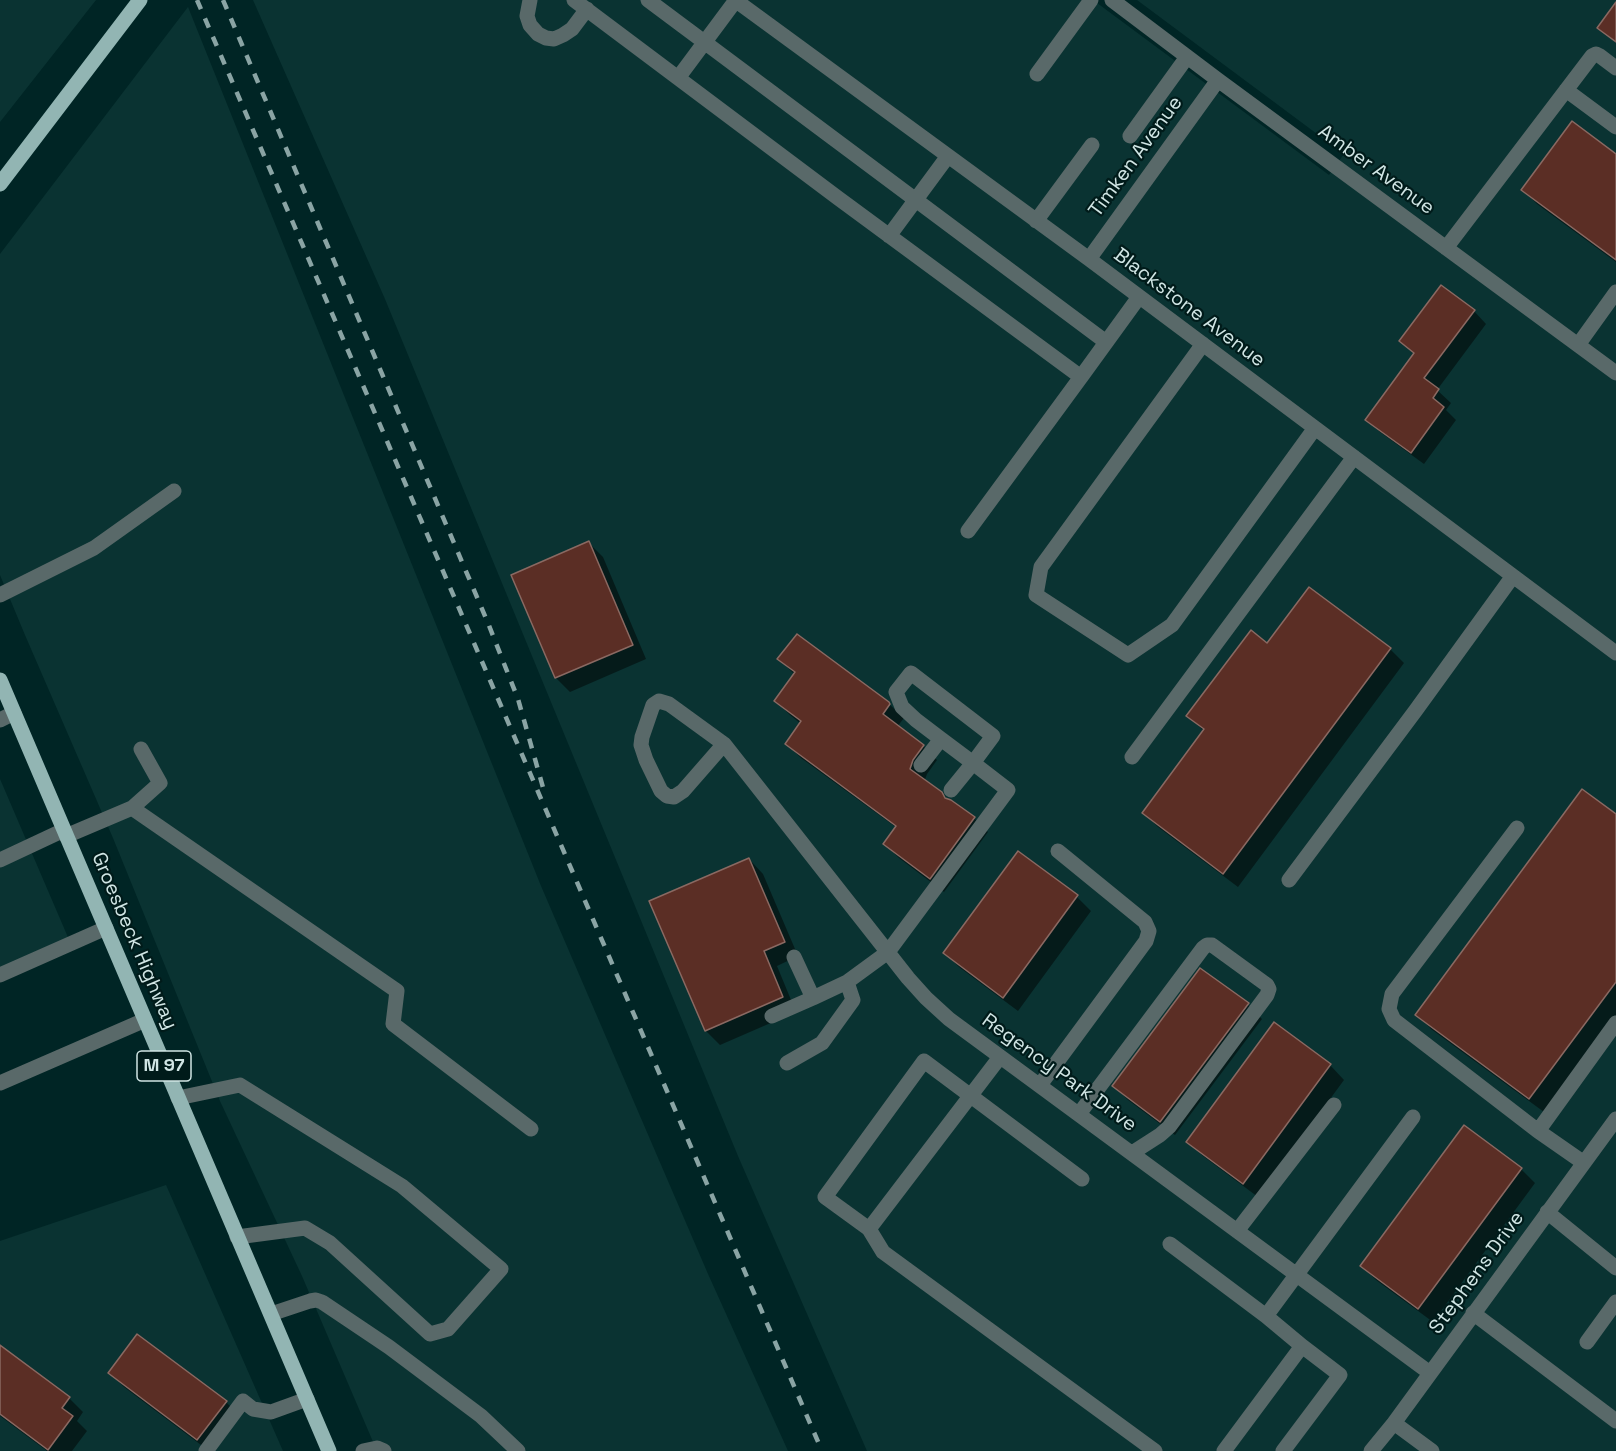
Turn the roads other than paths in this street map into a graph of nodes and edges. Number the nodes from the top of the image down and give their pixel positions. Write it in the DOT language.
graph roads {
  1 [pos="140,0"];
  2 [pos="530,0"];
  3 [pos="648,0"];
  4 [pos="736,0"];
  5 [pos="1091,0"];
  6 [pos="1112,0"];
  7 [pos="580,5"];
  8 [pos="705,43"];
  9 [pos="1187,57"];
  10 [pos="1616,68"];
  11 [pos="1037,74"];
  12 [pos="678,78"];
  13 [pos="1218,80"];
  14 [pos="1566,90"];
  15 [pos="1616,127"];
  16 [pos="1130,136"];
  17 [pos="1092,145"];
  18 [pos="948,156"];
  19 [pos="0,184"];
  20 [pos="915,200"];
  21 [pos="1036,221"];
  22 [pos="889,236"];
  23 [pos="1446,248"];
  24 [pos="1089,259"];
  25 [pos="1616,292"];
  26 [pos="1139,297"];
  27 [pos="1106,342"];
  28 [pos="1203,344"];
  29 [pos="1578,345"];
  30 [pos="1616,373"];
  31 [pos="1081,377"];
  32 [pos="1315,428"];
  33 [pos="1354,457"];
  34 [pos="174,490"];
  35 [pos="968,531"];
  36 [pos="1513,576"];
  37 [pos="0,595"];
  38 [pos="1616,653"];
  39 [pos="0,680"];
  40 [pos="14,713"];
  41 [pos="0,720"];
  42 [pos="941,739"];
  43 [pos="724,744"];
  44 [pos="141,749"];
  45 [pos="1132,757"];
  46 [pos="973,763"];
  47 [pos="921,765"];
  48 [pos="951,790"];
  49 [pos="132,808"];
  50 [pos="1517,828"];
  51 [pos="65,833"];
  52 [pos="1058,851"];
  53 [pos="0,860"];
  54 [pos="1289,880"];
  55 [pos="106,928"];
  56 [pos="888,952"];
  57 [pos="794,957"];
  58 [pos="0,975"];
  59 [pos="847,981"];
  60 [pos="813,998"];
  61 [pos="772,1016"];
  62 [pos="145,1020"];
  63 [pos="1616,1023"];
  64 [pos="1000,1056"];
  65 [pos="786,1063"];
  66 [pos="0,1083"];
  67 [pos="1040,1085"];
  68 [pos="971,1095"];
  69 [pos="178,1098"];
  70 [pos="1334,1105"];
  71 [pos="1079,1114"];
  72 [pos="1413,1117"];
  73 [pos="1616,1119"];
  74 [pos="531,1129"];
  75 [pos="1538,1131"];
  76 [pos="1132,1153"];
  77 [pos="1584,1162"];
  78 [pos="1082,1179"];
  79 [pos="1547,1212"];
  80 [pos="869,1229"];
  81 [pos="1237,1231"];
  82 [pos="237,1237"];
  83 [pos="1170,1244"];
  84 [pos="1616,1268"];
  85 [pos="1297,1275"];
  86 [pos="1616,1302"];
  87 [pos="1473,1313"];
  88 [pos="271,1314"];
  89 [pos="1266,1316"];
  90 [pos="1587,1342"];
  91 [pos="1302,1346"];
  92 [pos="1430,1373"];
  93 [pos="307,1399"];
  94 [pos="1616,1421"];
  95 [pos="1394,1423"];
  96 [pos="206,1451"];
  97 [pos="329,1451"];
  98 [pos="363,1451"];
  99 [pos="384,1451"];
  100 [pos="518,1451"];
  101 [pos="1155,1451"];
  102 [pos="1224,1451"];
  103 [pos="1283,1451"];
  104 [pos="1371,1451"];
  105 [pos="1432,1451"];
  1 -- 19 [label="main road"];
  2 -- 7 [label="street"];
  3 -- 8 [label="street"];
  4 -- 8 [label="street"];
  4 -- 18 [label="street, Blackstone Avenue"];
  5 -- 11 [label="street"];
  6 -- 9 [label="street, Amber Avenue"];
  7 -- 12 [label="street"];
  8 -- 12 [label="street"];
  8 -- 20 [label="street"];
  9 -- 13 [label="street, Amber Avenue"];
  9 -- 16 [label="street"];
  10 -- 14 [label="street"];
  12 -- 22 [label="street"];
  13 -- 23 [label="street, Amber Avenue"];
  13 -- 24 [label="street, Timken Avenue"];
  14 -- 15 [label="street"];
  14 -- 23 [label="street"];
  17 -- 21 [label="street"];
  18 -- 20 [label="street"];
  18 -- 21 [label="street, Blackstone Avenue"];
  20 -- 22 [label="street"];
  20 -- 27 [label="street"];
  21 -- 24 [label="street, Blackstone Avenue"];
  22 -- 31 [label="street"];
  23 -- 29 [label="street, Amber Avenue"];
  24 -- 26 [label="street, Blackstone Avenue"];
  25 -- 29 [label="street"];
  26 -- 27 [label="street"];
  26 -- 28 [label="street, Blackstone Avenue"];
  27 -- 31 [label="street"];
  28 -- 32 [label="street, Blackstone Avenue"];
  28 -- 32 [label="street"];
  29 -- 30 [label="street, Amber Avenue"];
  31 -- 35 [label="street"];
  32 -- 33 [label="street, Blackstone Avenue"];
  33 -- 36 [label="street, Blackstone Avenue"];
  33 -- 45 [label="street"];
  34 -- 37 [label="street"];
  36 -- 38 [label="street, Blackstone Avenue"];
  36 -- 54 [label="street"];
  39 -- 40 [label="main road, Groesbeck Highway / M 97"];
  40 -- 41 [label="street"];
  40 -- 51 [label="main road, Groesbeck Highway / M 97"];
  42 -- 46 [label="street"];
  42 -- 46 [label="street"];
  42 -- 47 [label="street"];
  43 -- 43 [label="street, Regency Park Drive"];
  43 -- 56 [label="street, Regency Park Drive"];
  44 -- 49 [label="street"];
  46 -- 48 [label="street"];
  46 -- 56 [label="street"];
  49 -- 51 [label="street"];
  49 -- 74 [label="street"];
  50 -- 75 [label="street"];
  51 -- 53 [label="street"];
  51 -- 55 [label="main road, Groesbeck Highway / M 97"];
  52 -- 67 [label="street"];
  55 -- 58 [label="street"];
  55 -- 62 [label="main road, Groesbeck Highway / M 97"];
  56 -- 59 [label="street"];
  56 -- 64 [label="street, Regency Park Drive"];
  57 -- 60 [label="street"];
  59 -- 60 [label="street"];
  59 -- 65 [label="street"];
  60 -- 61 [label="street"];
  62 -- 66 [label="street"];
  62 -- 69 [label="main road, Groesbeck Highway / M 97"];
  63 -- 75 [label="street"];
  64 -- 67 [label="street, Regency Park Drive"];
  64 -- 68 [label="street"];
  67 -- 71 [label="street, Regency Park Drive"];
  68 -- 78 [label="street"];
  68 -- 80 [label="street"];
  68 -- 80 [label="street"];
  69 -- 82 [label="main road, Groesbeck Highway / M 97"];
  69 -- 82 [label="street"];
  70 -- 81 [label="street"];
  71 -- 76 [label="street, Regency Park Drive"];
  71 -- 76 [label="street"];
  72 -- 85 [label="street"];
  73 -- 77 [label="street, Stephens Drive"];
  75 -- 77 [label="street"];
  76 -- 81 [label="street, Regency Park Drive"];
  77 -- 79 [label="street, Stephens Drive"];
  79 -- 84 [label="street"];
  79 -- 87 [label="street, Stephens Drive"];
  80 -- 101 [label="street"];
  81 -- 85 [label="street, Regency Park Drive"];
  82 -- 88 [label="main road, Groesbeck Highway / M 97"];
  83 -- 89 [label="street"];
  85 -- 89 [label="street"];
  85 -- 92 [label="street, Regency Park Drive"];
  86 -- 90 [label="street"];
  87 -- 92 [label="street, Stephens Drive"];
  87 -- 94 [label="street"];
  88 -- 93 [label="main road, Groesbeck Highway / M 97"];
  88 -- 100 [label="street"];
  89 -- 91 [label="street"];
  91 -- 102 [label="street"];
  91 -- 103 [label="street"];
  92 -- 95 [label="street, Stephens Drive"];
  93 -- 96 [label="street"];
  93 -- 97 [label="main road, Groesbeck Highway / M 97"];
  95 -- 104 [label="street, Stephens Drive"];
  95 -- 105 [label="street"];
  98 -- 99 [label="street"];
}
